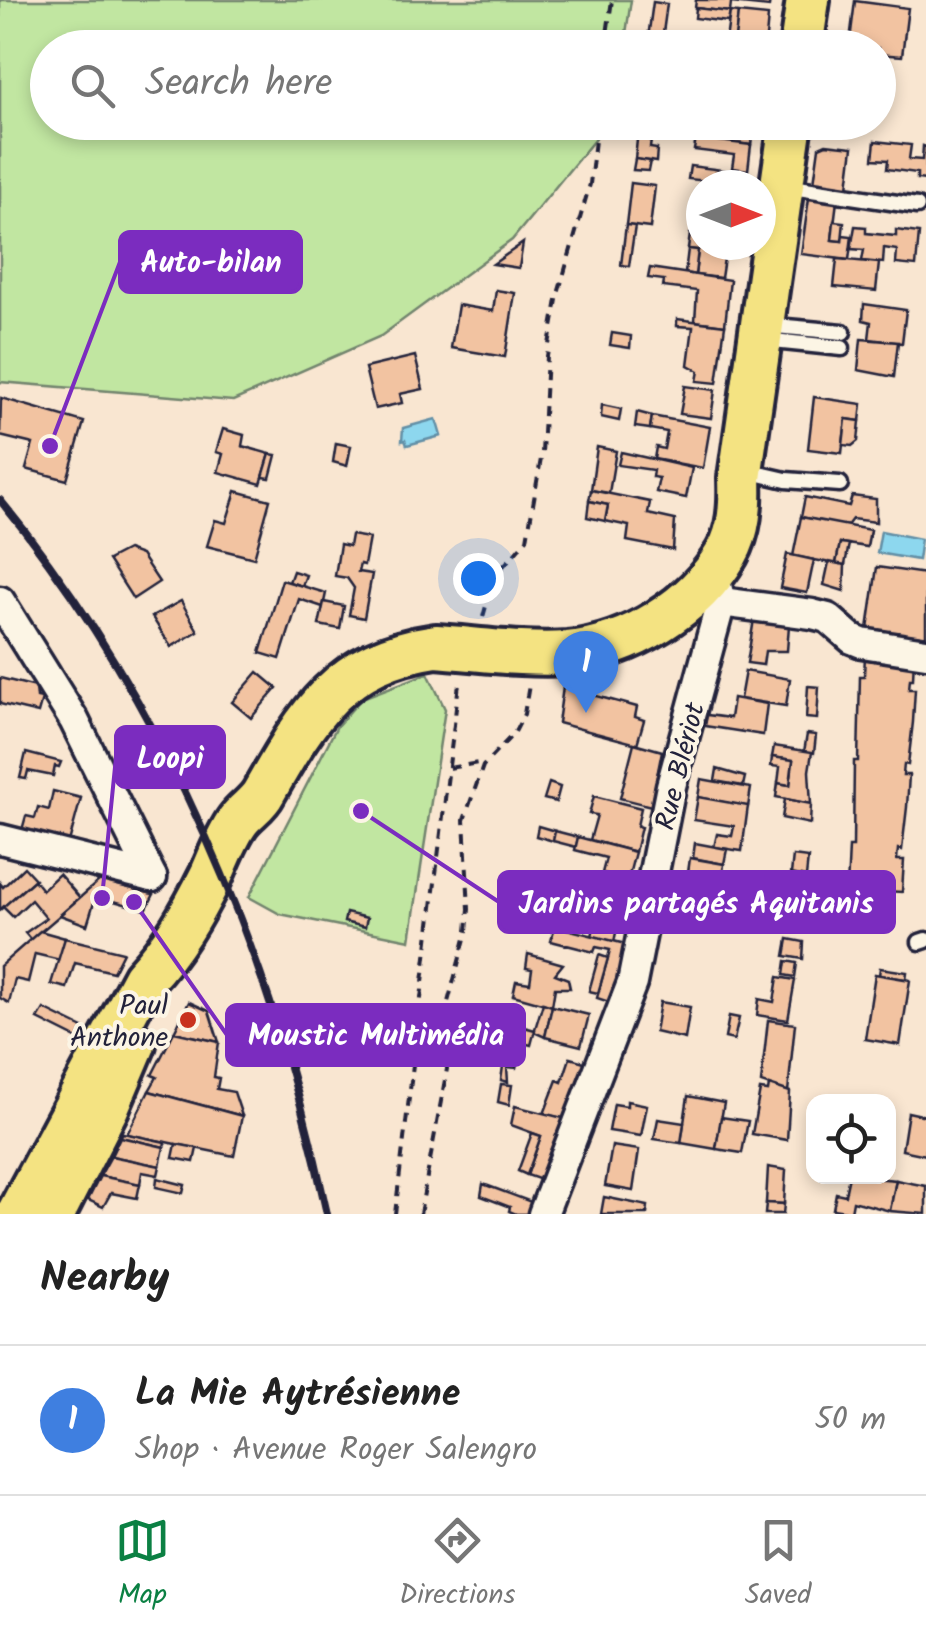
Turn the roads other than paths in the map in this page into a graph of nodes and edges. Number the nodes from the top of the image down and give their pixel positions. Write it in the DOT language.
graph roads {
  1 [pos="808,0"];
  2 [pos="804,30"];
  3 [pos="788,140"];
  4 [pos="781,186"];
  5 [pos="918,206"];
  6 [pos="761,332"];
  7 [pos="843,340"];
  8 [pos="741,474"];
  9 [pos="840,484"];
  10 [pos="714,572"];
  11 [pos="0,601"];
  12 [pos="472,637"];
  13 [pos="926,653"];
  14 [pos="0,839"];
  15 [pos="170,950"];
  16 [pos="18,1214"];
  17 [pos="54,1214"];
  18 [pos="542,1214"];
  1 -- 2 [label="main road"];
  3 -- 4 [label="main road"];
  4 -- 5 [label="lane"];
  4 -- 6 [label="main road"];
  6 -- 7 [label="lane"];
  6 -- 8 [label="main road"];
  8 -- 9 [label="lane"];
  8 -- 10 [label="main road"];
  10 -- 12 [label="main road"];
  10 -- 12 [label="main road"];
  10 -- 13 [label="street"];
  10 -- 18 [label="street, Rue Blériot"];
  11 -- 14 [label="street"];
  12 -- 15 [label="main road"];
  15 -- 16 [label="main road"];
  15 -- 17 [label="main road"];
}
